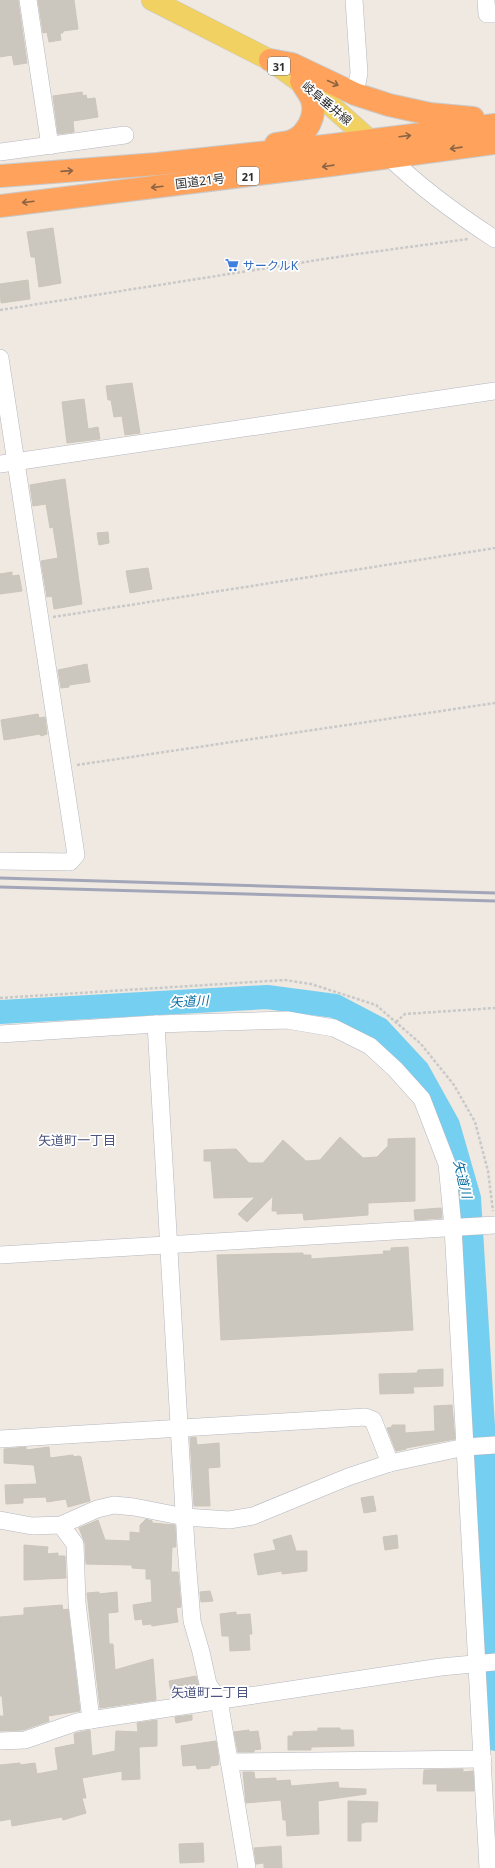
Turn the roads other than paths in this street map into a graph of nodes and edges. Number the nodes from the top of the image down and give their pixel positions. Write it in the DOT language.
graph roads {
  1 [pos="28,0"];
  2 [pos="152,0"];
  3 [pos="354,0"];
  4 [pos="486,0"];
  5 [pos="495,14"];
  6 [pos="270,60"];
  7 [pos="301,81"];
  8 [pos="355,94"];
  9 [pos="495,119"];
  10 [pos="495,124"];
  11 [pos="125,135"];
  12 [pos="369,140"];
  13 [pos="495,143"];
  14 [pos="50,146"];
  15 [pos="0,152"];
  16 [pos="389,158"];
  17 [pos="157,164"];
  18 [pos="0,176"];
  19 [pos="0,206"];
  20 [pos="493,237"];
  21 [pos="0,358"];
  22 [pos="495,391"];
  23 [pos="8,462"];
  24 [pos="0,861"];
  25 [pos="156,1024"];
  26 [pos="0,1034"];
  27 [pos="493,1225"];
  28 [pos="456,1227"];
  29 [pos="170,1244"];
  30 [pos="0,1254"];
  31 [pos="180,1429"];
  32 [pos="0,1439"];
  33 [pos="495,1445"];
  34 [pos="468,1447"];
  35 [pos="390,1463"];
  36 [pos="185,1517"];
  37 [pos="0,1520"];
  38 [pos="61,1525"];
  39 [pos="485,1663"];
  40 [pos="219,1700"];
  41 [pos="91,1720"];
  42 [pos="0,1741"];
  43 [pos="483,1759"];
  44 [pos="229,1762"];
  45 [pos="247,1868"];
  46 [pos="488,1868"];
  1 -- 14 [label="street"];
  2 -- 6 [label="main road, 岐阜垂井線 / 31"];
  3 -- 8 [label="street"];
  4 -- 5 [label="street"];
  6 -- 7 [label="main road, 岐阜垂井線 / 31"];
  6 -- 8 [label="highway, one-way"];
  7 -- 12 [label="main road, 岐阜垂井線 / 31"];
  7 -- 17 [label="highway, 21"];
  8 -- 9 [label="highway"];
  12 -- 10 [label="highway, 国道21号 / 21, one-way"];
  11 -- 14 [label="street"];
  12 -- 16 [label="main road, 岐阜垂井線 / 31"];
  12 -- 17 [label="highway, 国道21号 / 21"];
  13 -- 16 [label="highway, 国道21号 / 21, one-way"];
  14 -- 15 [label="street"];
  16 -- 19 [label="highway, 国道21号 / 21, one-way"];
  16 -- 20 [label="street"];
  18 -- 17 [label="highway, 国道21号 / 21, one-way"];
  21 -- 23 [label="street"];
  22 -- 23 [label="street"];
  23 -- 24 [label="street"];
  25 -- 26 [label="street"];
  25 -- 28 [label="street"];
  25 -- 29 [label="street"];
  27 -- 28 [label="street"];
  28 -- 29 [label="street"];
  28 -- 34 [label="street"];
  29 -- 30 [label="street"];
  29 -- 31 [label="street"];
  31 -- 32 [label="street"];
  31 -- 35 [label="street"];
  31 -- 36 [label="street"];
  33 -- 34 [label="street"];
  34 -- 35 [label="street"];
  34 -- 39 [label="street"];
  35 -- 36 [label="street"];
  36 -- 38 [label="street"];
  36 -- 40 [label="street"];
  37 -- 38 [label="street"];
  38 -- 41 [label="street"];
  39 -- 40 [label="street"];
  39 -- 43 [label="street"];
  40 -- 41 [label="street"];
  40 -- 44 [label="street"];
  41 -- 42 [label="street"];
  43 -- 44 [label="street"];
  43 -- 46 [label="street"];
  44 -- 45 [label="street"];
}
